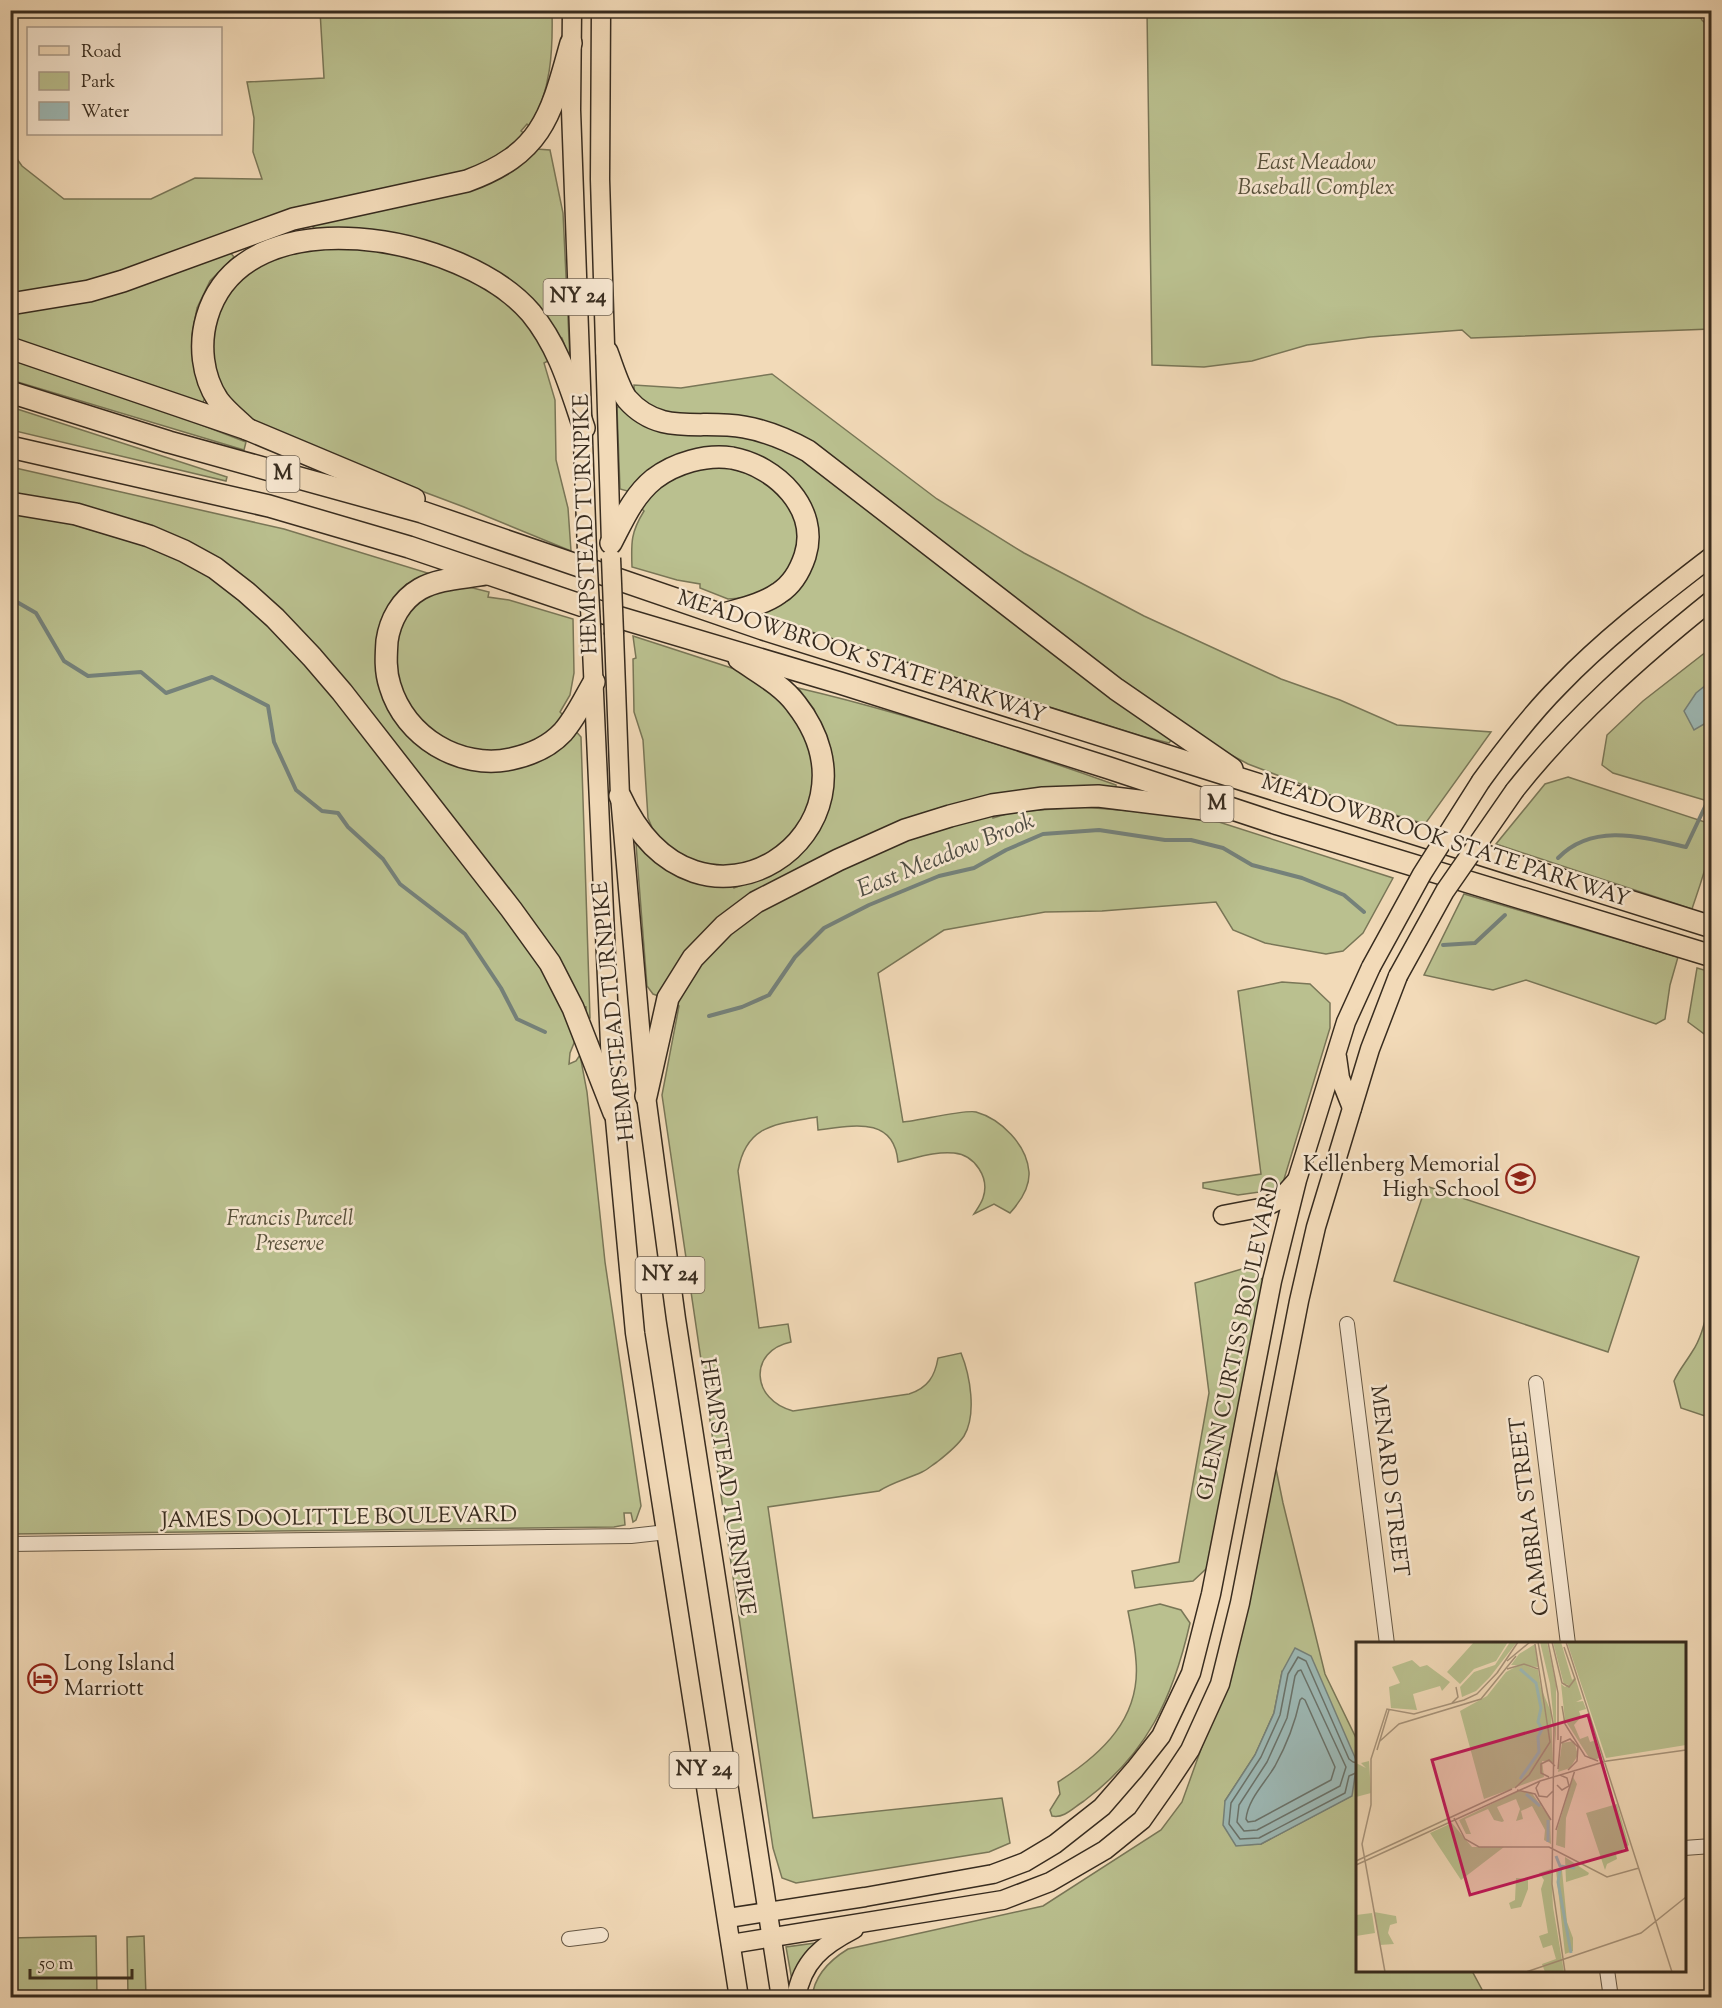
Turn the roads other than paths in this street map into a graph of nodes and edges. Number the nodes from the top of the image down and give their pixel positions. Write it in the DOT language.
graph roads {
  1 [pos="572,10"];
  2 [pos="602,10"];
  3 [pos="571,43"];
  4 [pos="10,304"];
  5 [pos="10,348"];
  6 [pos="607,352"];
  7 [pos="10,392"];
  8 [pos="584,428"];
  9 [pos="247,429"];
  10 [pos="10,447"];
  11 [pos="10,503"];
  12 [pos="611,550"];
  13 [pos="1712,556"];
  14 [pos="556,558"];
  15 [pos="489,574"];
  16 [pos="1712,600"];
  17 [pos="724,614"];
  18 [pos="724,649"];
  19 [pos="594,682"];
  20 [pos="1247,780"];
  21 [pos="620,796"];
  22 [pos="1240,811"];
  23 [pos="1712,927"];
  24 [pos="1712,956"];
  25 [pos="1337,1052"];
  26 [pos="646,1096"];
  27 [pos="1352,1108"];
  28 [pos="614,1113"];
  29 [pos="1297,1180"];
  30 [pos="1223,1215"];
  31 [pos="1347,1324"];
  32 [pos="1536,1383"];
  33 [pos="667,1532"];
  34 [pos="10,1545"];
  35 [pos="1387,1642"];
  36 [pos="1568,1642"];
  37 [pos="1712,1846"];
  38 [pos="1686,1848"];
  39 [pos="1025,1862"];
  40 [pos="1036,1887"];
  41 [pos="767,1912"];
  42 [pos="728,1918"];
  43 [pos="870,1921"];
  44 [pos="601,1935"];
  45 [pos="771,1938"];
  46 [pos="569,1940"];
  47 [pos="731,1944"];
  48 [pos="1607,1972"];
  49 [pos="739,1998"];
  50 [pos="781,1998"];
  51 [pos="796,1998"];
  52 [pos="1611,1998"];
  1 -- 3 [label="main road, HEMPSTEAD TURNPIKE / NY 24"];
  2 -- 6 [label="main road, HEMPSTEAD TURNPIKE / NY 24"];
  3 -- 4 [label="highway"];
  3 -- 8 [label="main road, HEMPSTEAD TURNPIKE / NY 24"];
  5 -- 9 [label="highway"];
  6 -- 12 [label="main road, HEMPSTEAD TURNPIKE / NY 24"];
  6 -- 20 [label="highway"];
  7 -- 14 [label="highway, MEADOWBROOK STATE PARKWAY / M"];
  8 -- 9 [label="highway"];
  8 -- 19 [label="main road, HEMPSTEAD TURNPIKE / NY 24, bridge"];
  9 -- 14 [label="highway"];
  10 -- 15 [label="highway, MEADOWBROOK STATE PARKWAY / M"];
  11 -- 28 [label="highway"];
  12 -- 17 [label="highway"];
  12 -- 21 [label="main road, HEMPSTEAD TURNPIKE / NY 24, bridge"];
  13 -- 25 [label="main road, GLENN CURTISS BOULEVARD, bridge"];
  14 -- 17 [label="highway, MEADOWBROOK STATE PARKWAY / M"];
  15 -- 18 [label="highway, MEADOWBROOK STATE PARKWAY / M"];
  15 -- 19 [label="highway"];
  16 -- 27 [label="main road, bridge"];
  17 -- 20 [label="highway, MEADOWBROOK STATE PARKWAY / M"];
  18 -- 21 [label="highway"];
  18 -- 22 [label="highway, MEADOWBROOK STATE PARKWAY / M"];
  19 -- 28 [label="main road, HEMPSTEAD TURNPIKE / NY 24"];
  20 -- 23 [label="highway, MEADOWBROOK STATE PARKWAY / M"];
  21 -- 26 [label="main road, HEMPSTEAD TURNPIKE / NY 24"];
  22 -- 24 [label="highway, MEADOWBROOK STATE PARKWAY / M"];
  22 -- 26 [label="highway"];
  25 -- 27 [label="main road"];
  25 -- 29 [label="main road, GLENN CURTISS BOULEVARD"];
  26 -- 41 [label="main road, HEMPSTEAD TURNPIKE / NY 24"];
  27 -- 40 [label="main road"];
  28 -- 33 [label="main road, HEMPSTEAD TURNPIKE / NY 24"];
  29 -- 30 [label="main road"];
  29 -- 39 [label="main road, GLENN CURTISS BOULEVARD"];
  31 -- 35 [label="street, MENARD STREET"];
  32 -- 36 [label="street, CAMBRIA STREET"];
  33 -- 34 [label="street, JAMES DOOLITTLE BOULEVARD"];
  33 -- 42 [label="main road, HEMPSTEAD TURNPIKE / NY 24"];
  37 -- 38 [label="street"];
  39 -- 40 [label="main road"];
  39 -- 41 [label="main road, GLENN CURTISS BOULEVARD"];
  40 -- 43 [label="main road"];
  41 -- 42 [label="main road, GLENN CURTISS BOULEVARD"];
  41 -- 45 [label="main road, HEMPSTEAD TURNPIKE / NY 24"];
  42 -- 47 [label="main road, HEMPSTEAD TURNPIKE / NY 24"];
  43 -- 45 [label="main road"];
  43 -- 51 [label="main road"];
  44 -- 46 [label="street"];
  45 -- 47 [label="main road"];
  45 -- 50 [label="main road, HEMPSTEAD TURNPIKE / NY 24"];
  47 -- 49 [label="main road, HEMPSTEAD TURNPIKE / NY 24"];
  48 -- 52 [label="street"];
}
